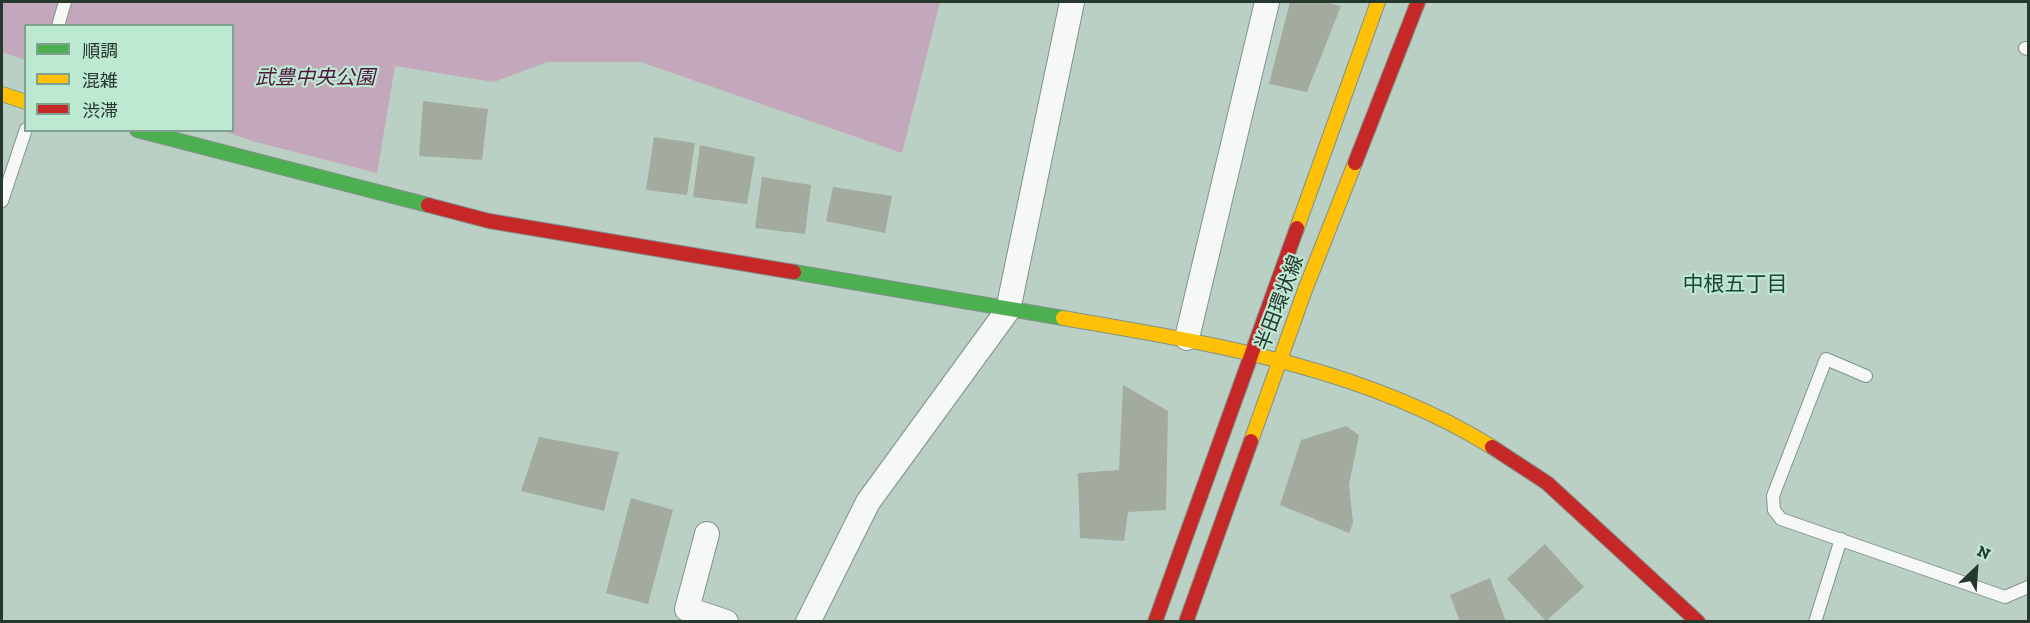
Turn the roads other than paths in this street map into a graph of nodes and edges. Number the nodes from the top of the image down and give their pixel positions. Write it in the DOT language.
graph roads {
  1 [pos="65,2"];
  2 [pos="1072,2"];
  3 [pos="1267,2"];
  4 [pos="1378,2"];
  5 [pos="1418,2"];
  6 [pos="59,24"];
  7 [pos="2,94"];
  8 [pos="24,101"];
  9 [pos="25,132"];
  10 [pos="145,132"];
  11 [pos="2,201"];
  12 [pos="1008,310"];
  13 [pos="1187,338"];
  14 [pos="1252,352"];
  15 [pos="1280,359"];
  16 [pos="1866,376"];
  17 [pos="707,534"];
  18 [pos="1841,540"];
  19 [pos="2028,587"];
  20 [pos="726,621"];
  21 [pos="808,621"];
  22 [pos="1155,621"];
  23 [pos="1186,621"];
  24 [pos="1698,621"];
  25 [pos="1815,621"];
  1 -- 6 [label="lane"];
  2 -- 12 [label="street"];
  3 -- 13 [label="street"];
  4 -- 14 [label="street, 半田環状線"];
  5 -- 15 [label="street, 半田環状線"];
  7 -- 8 [label="street"];
  9 -- 11 [label="lane"];
  10 -- 12 [label="street"];
  12 -- 13 [label="street"];
  12 -- 21 [label="street"];
  13 -- 14 [label="street"];
  14 -- 15 [label="street"];
  14 -- 22 [label="street, 半田環状線"];
  15 -- 23 [label="street, 半田環状線"];
  15 -- 24 [label="street"];
  16 -- 18 [label="lane"];
  17 -- 20 [label="street"];
  18 -- 19 [label="lane"];
  18 -- 25 [label="lane"];
}
